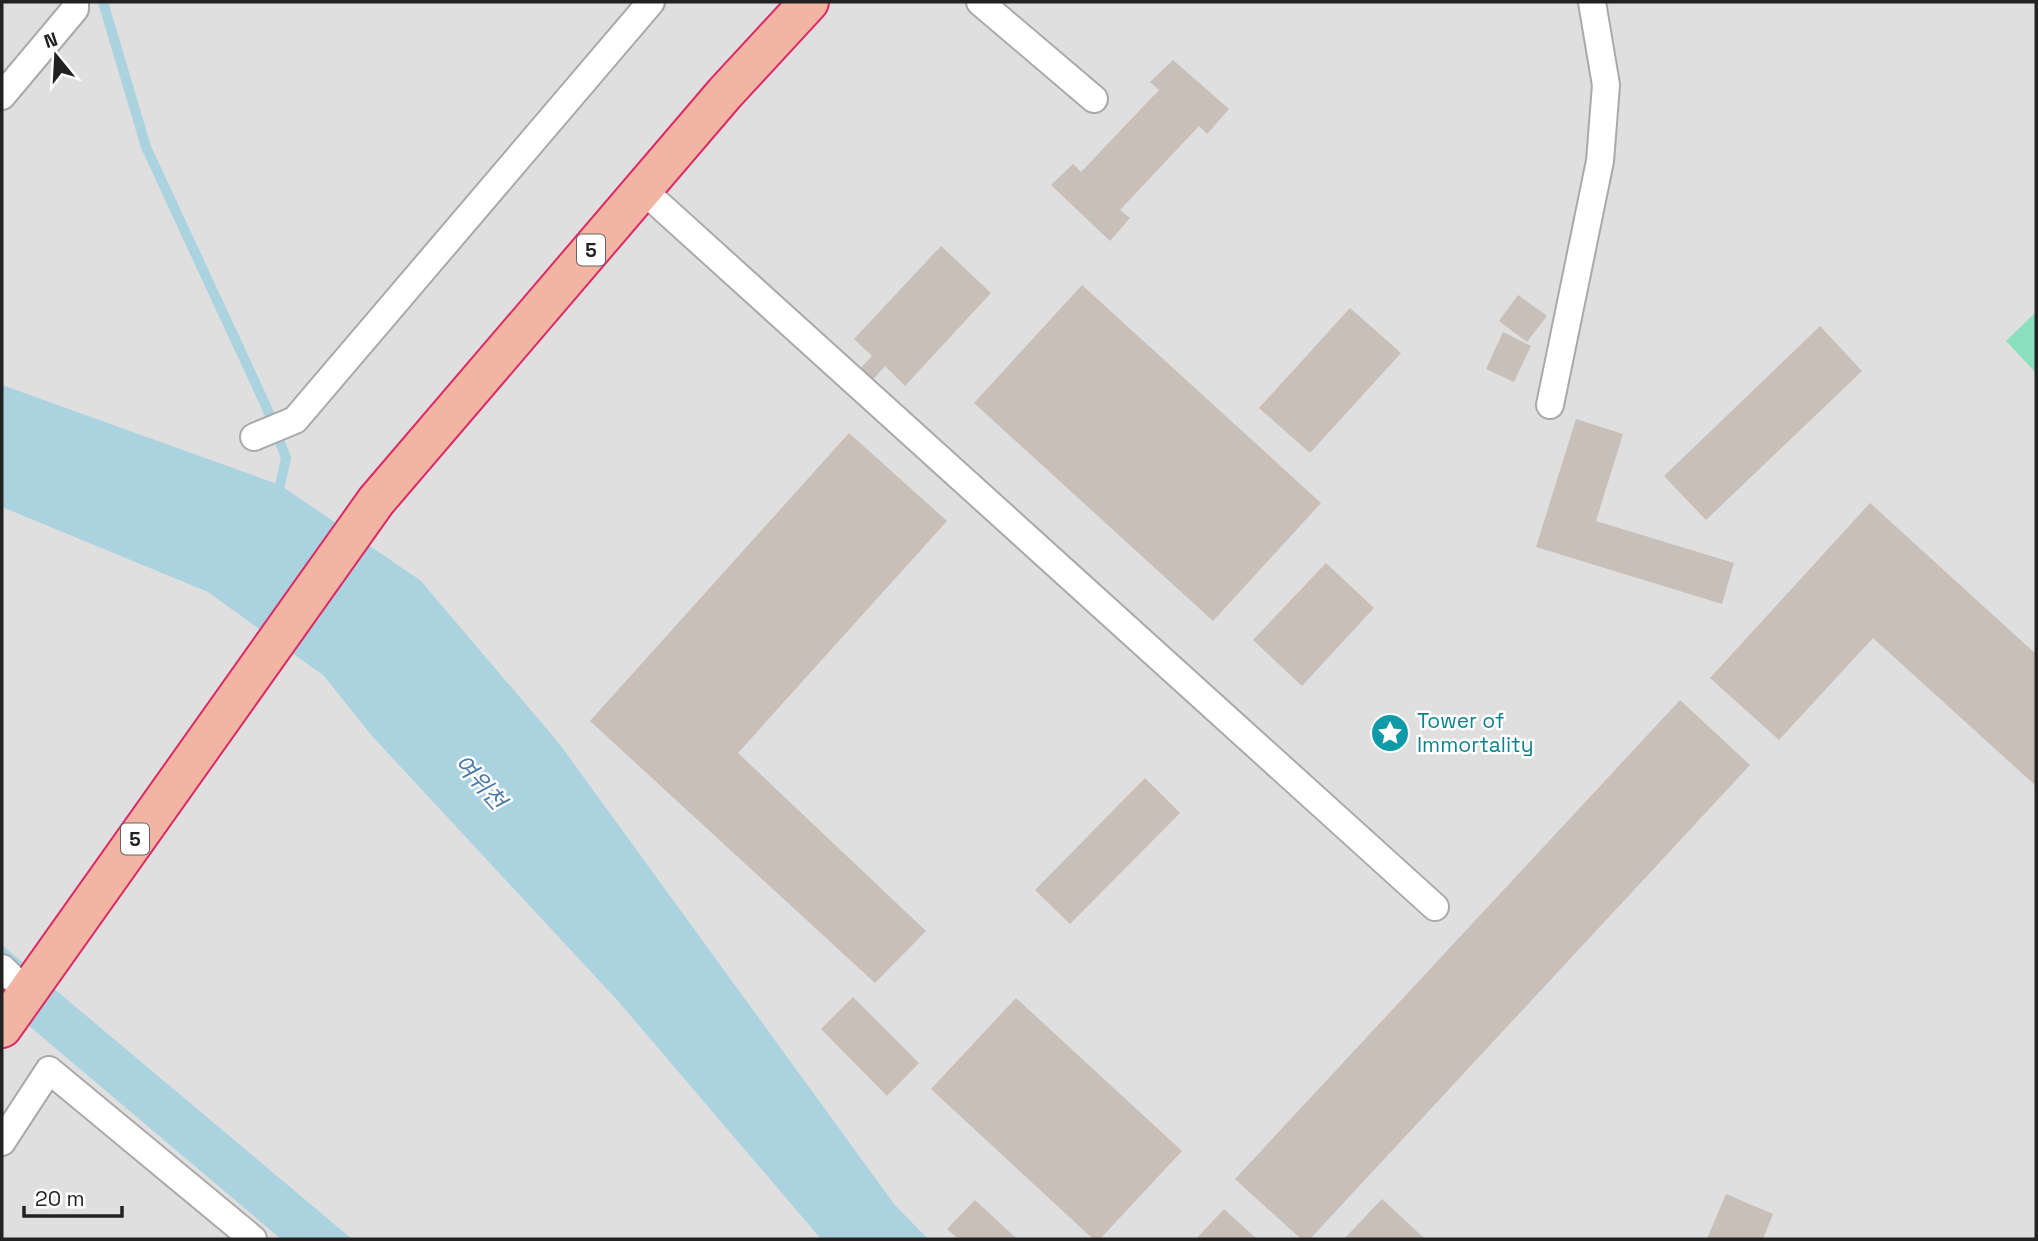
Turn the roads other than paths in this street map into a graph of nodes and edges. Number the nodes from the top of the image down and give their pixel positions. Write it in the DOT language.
graph roads {
  1 [pos="75,2"];
  2 [pos="651,2"];
  3 [pos="809,2"];
  4 [pos="980,2"];
  5 [pos="1592,2"];
  6 [pos="6,85"];
  7 [pos="1094,99"];
  8 [pos="643,190"];
  9 [pos="1550,405"];
  10 [pos="254,437"];
  11 [pos="1435,907"];
  12 [pos="14,980"];
  13 [pos="2,1028"];
  14 [pos="2,1142"];
  15 [pos="253,1239"];
  1 -- 6 [label="street"];
  2 -- 10 [label="street"];
  3 -- 8 [label="highway, 5"];
  4 -- 7 [label="street"];
  5 -- 9 [label="street"];
  8 -- 11 [label="street"];
  8 -- 12 [label="highway, 5"];
  12 -- 13 [label="highway, 5"];
  14 -- 15 [label="street"];
}
